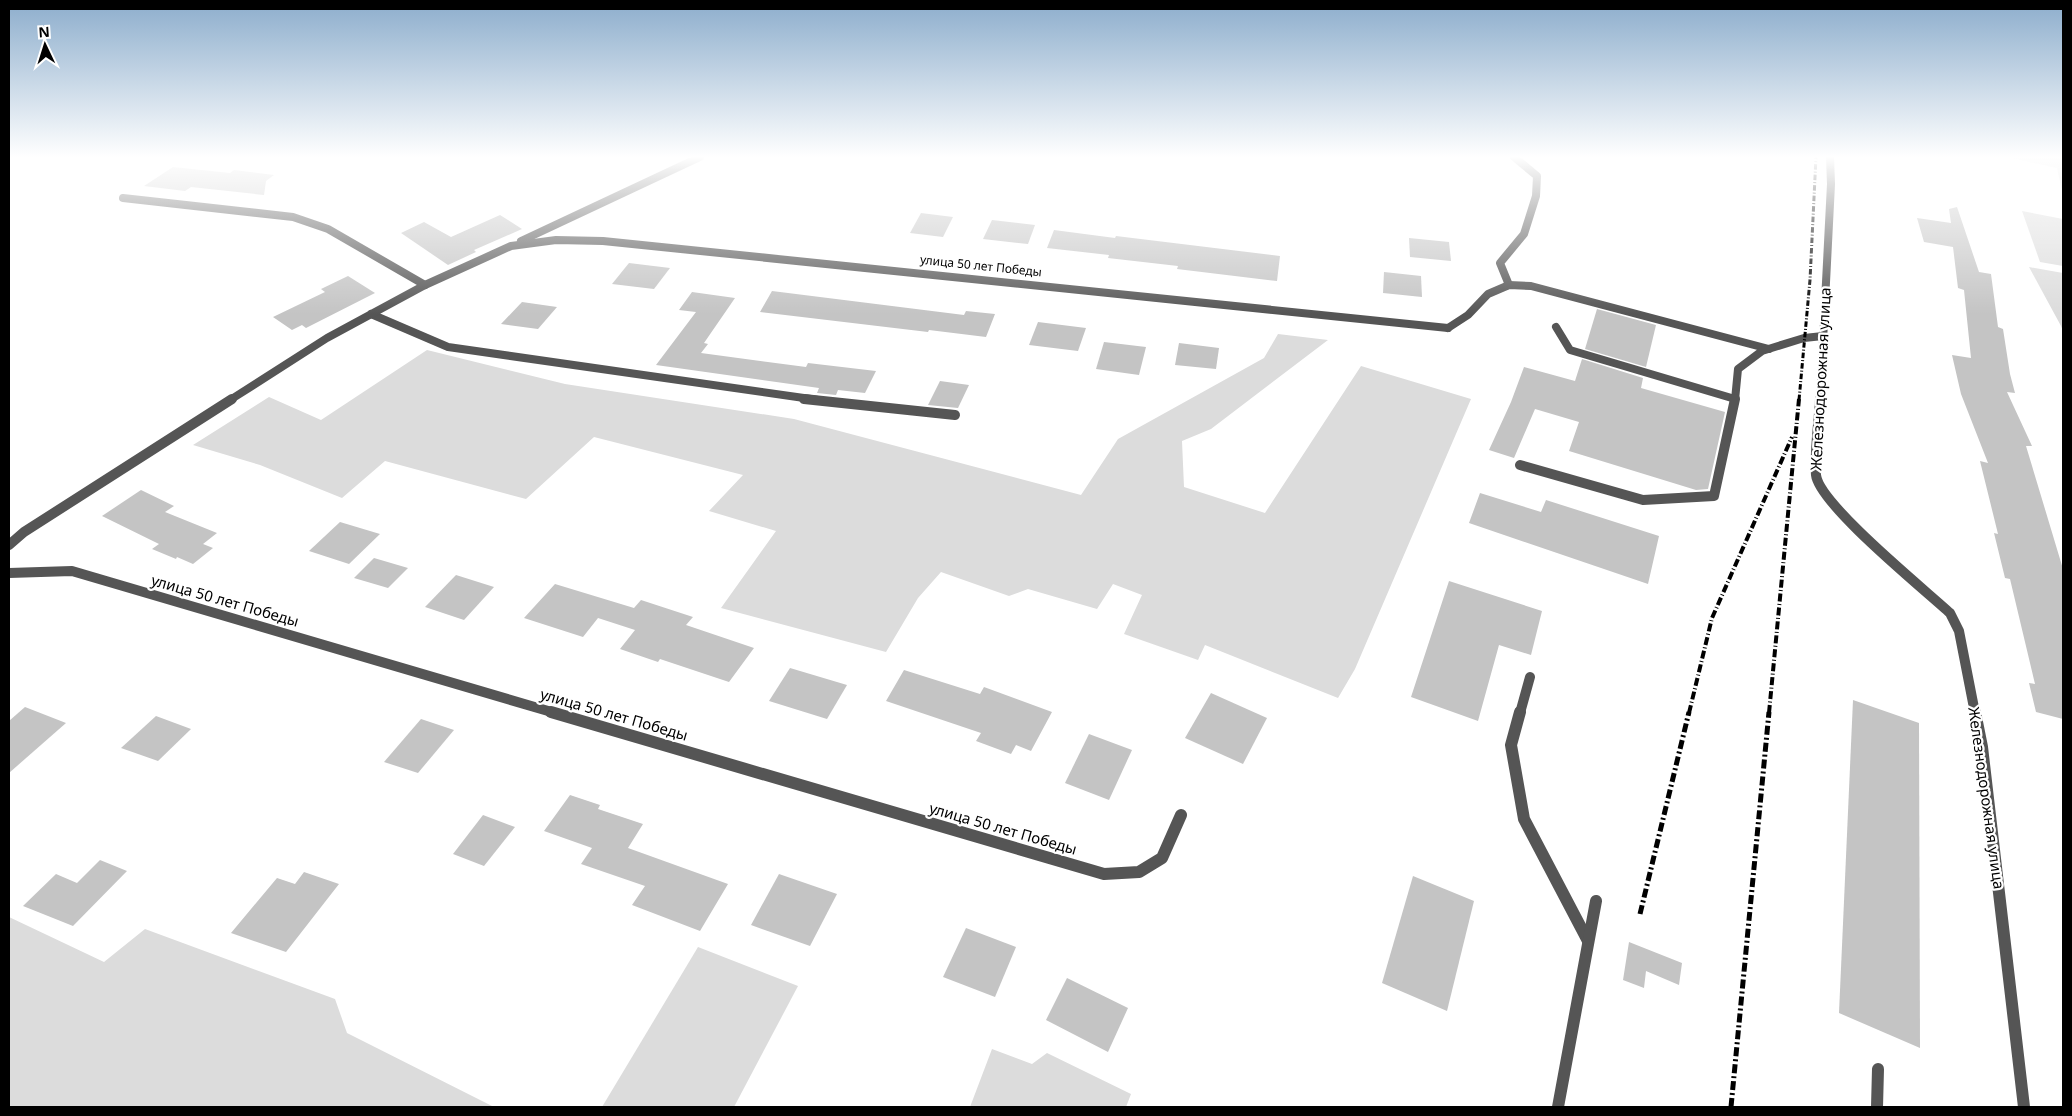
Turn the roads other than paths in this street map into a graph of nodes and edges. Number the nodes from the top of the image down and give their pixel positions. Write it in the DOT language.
graph roads {
  1 [pos="217,209"];
  2 [pos="589,209"];
  3 [pos="1532,209"];
  4 [pos="1830,209"];
  5 [pos="511,246"];
  6 [pos="425,285"];
  7 [pos="1509,285"];
  8 [pos="371,314"];
  9 [pos="1556,326"];
  10 [pos="1823,336"];
  11 [pos="1769,349"];
  12 [pos="1735,399"];
  13 [pos="955,415"];
  14 [pos="1520,465"];
  15 [pos="9,545"];
  16 [pos="9,573"];
  17 [pos="1530,677"];
  18 [pos="1181,815"];
  19 [pos="1596,901"];
  20 [pos="1588,942"];
  21 [pos="1878,1069"];
  22 [pos="1558,1107"];
  23 [pos="1877,1107"];
  24 [pos="2024,1107"];
  1 -- 6 [label="street"];
  2 -- 5 [label="street, улица 50 лет Победы"];
  3 -- 7 [label="street"];
  4 -- 10 [label="street, Железнодорожная улица"];
  5 -- 6 [label="street, улица 50 лет Победы"];
  5 -- 7 [label="street, улица 50 лет Победы"];
  6 -- 8 [label="street, улица 50 лет Победы"];
  7 -- 11 [label="street"];
  8 -- 13 [label="street"];
  8 -- 15 [label="street, улица 50 лет Победы"];
  9 -- 12 [label="street"];
  10 -- 11 [label="street"];
  10 -- 24 [label="street, Железнодорожная улица"];
  11 -- 12 [label="street"];
  12 -- 14 [label="street"];
  16 -- 18 [label="street, улица 50 лет Победы"];
  17 -- 20 [label="street"];
  19 -- 20 [label="street"];
  20 -- 22 [label="street"];
  21 -- 23 [label="street"];
}
